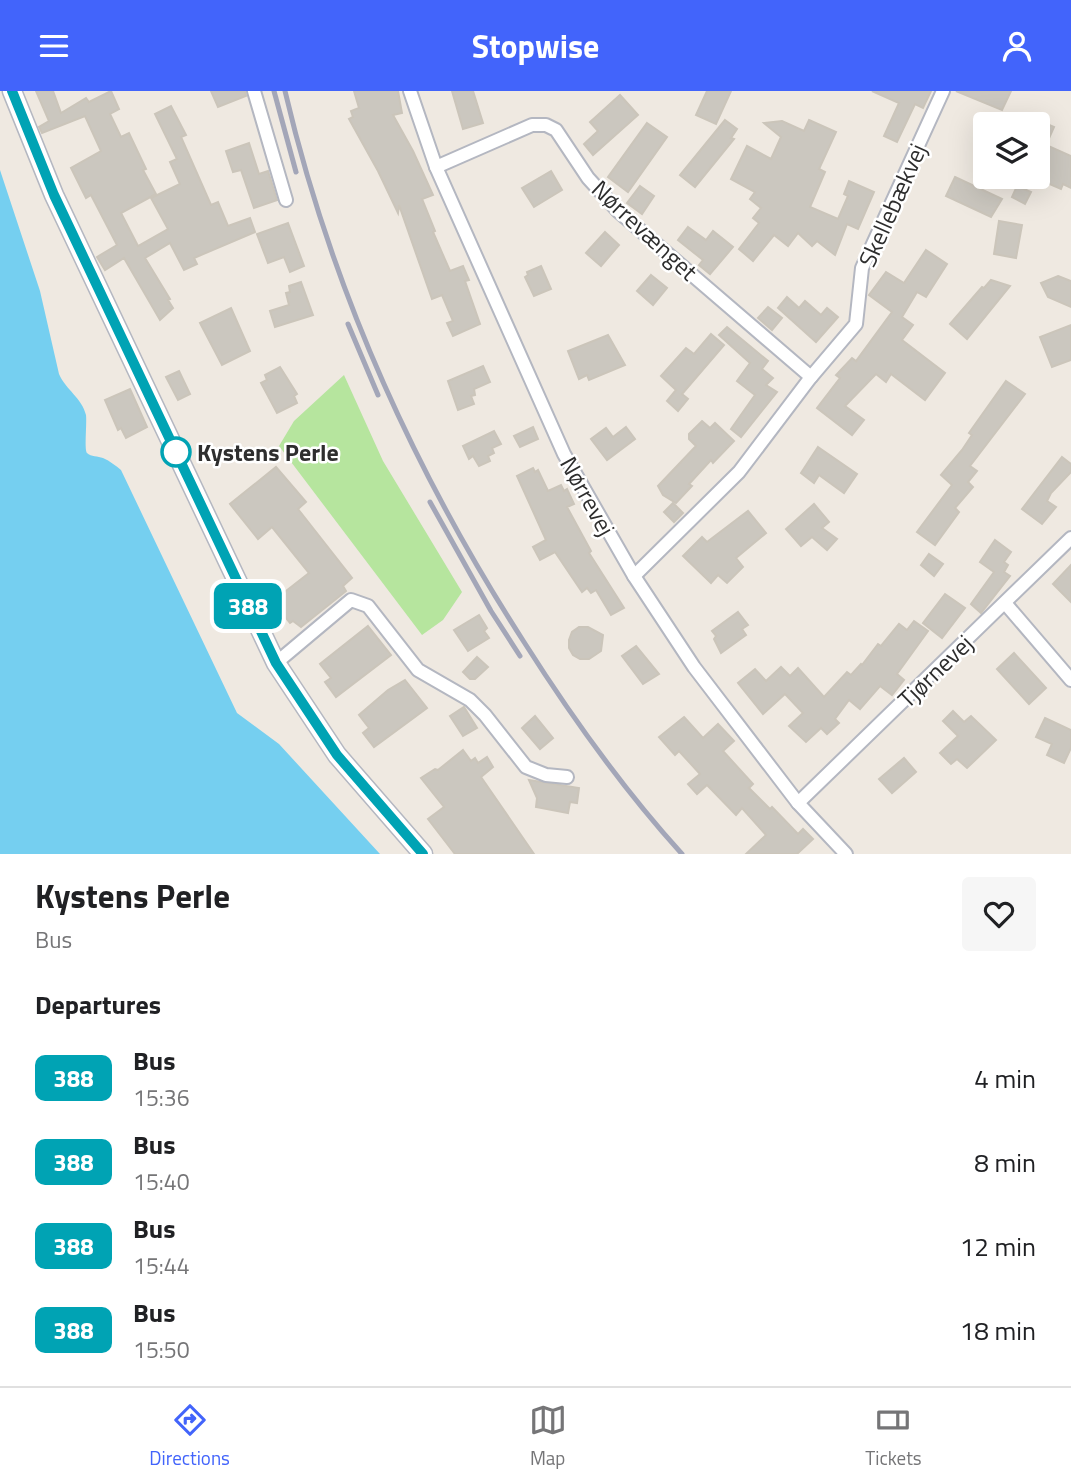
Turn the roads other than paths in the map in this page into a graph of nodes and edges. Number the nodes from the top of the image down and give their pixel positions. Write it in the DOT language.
graph roads {
  1 [pos="12,91"];
  2 [pos="254,91"];
  3 [pos="410,91"];
  4 [pos="943,91"];
  5 [pos="436,167"];
  6 [pos="286,200"];
  7 [pos="811,377"];
  8 [pos="1071,538"];
  9 [pos="634,576"];
  10 [pos="1005,603"];
  11 [pos="276,663"];
  12 [pos="1071,680"];
  13 [pos="567,778"];
  14 [pos="798,803"];
  15 [pos="423,854"];
  16 [pos="846,854"];
  1 -- 11 [label="main road"];
  2 -- 6 [label="street"];
  3 -- 5 [label="street, Nørrevej"];
  4 -- 7 [label="street, Skellebækvej"];
  5 -- 7 [label="street, Nørrevænget"];
  5 -- 9 [label="street, Nørrevej"];
  7 -- 9 [label="street"];
  8 -- 10 [label="street, Tjørnevej"];
  9 -- 14 [label="street, Nørrevej"];
  10 -- 12 [label="street"];
  10 -- 14 [label="street, Tjørnevej"];
  11 -- 13 [label="street"];
  11 -- 15 [label="main road"];
  14 -- 16 [label="street, Nørrevej"];
}
